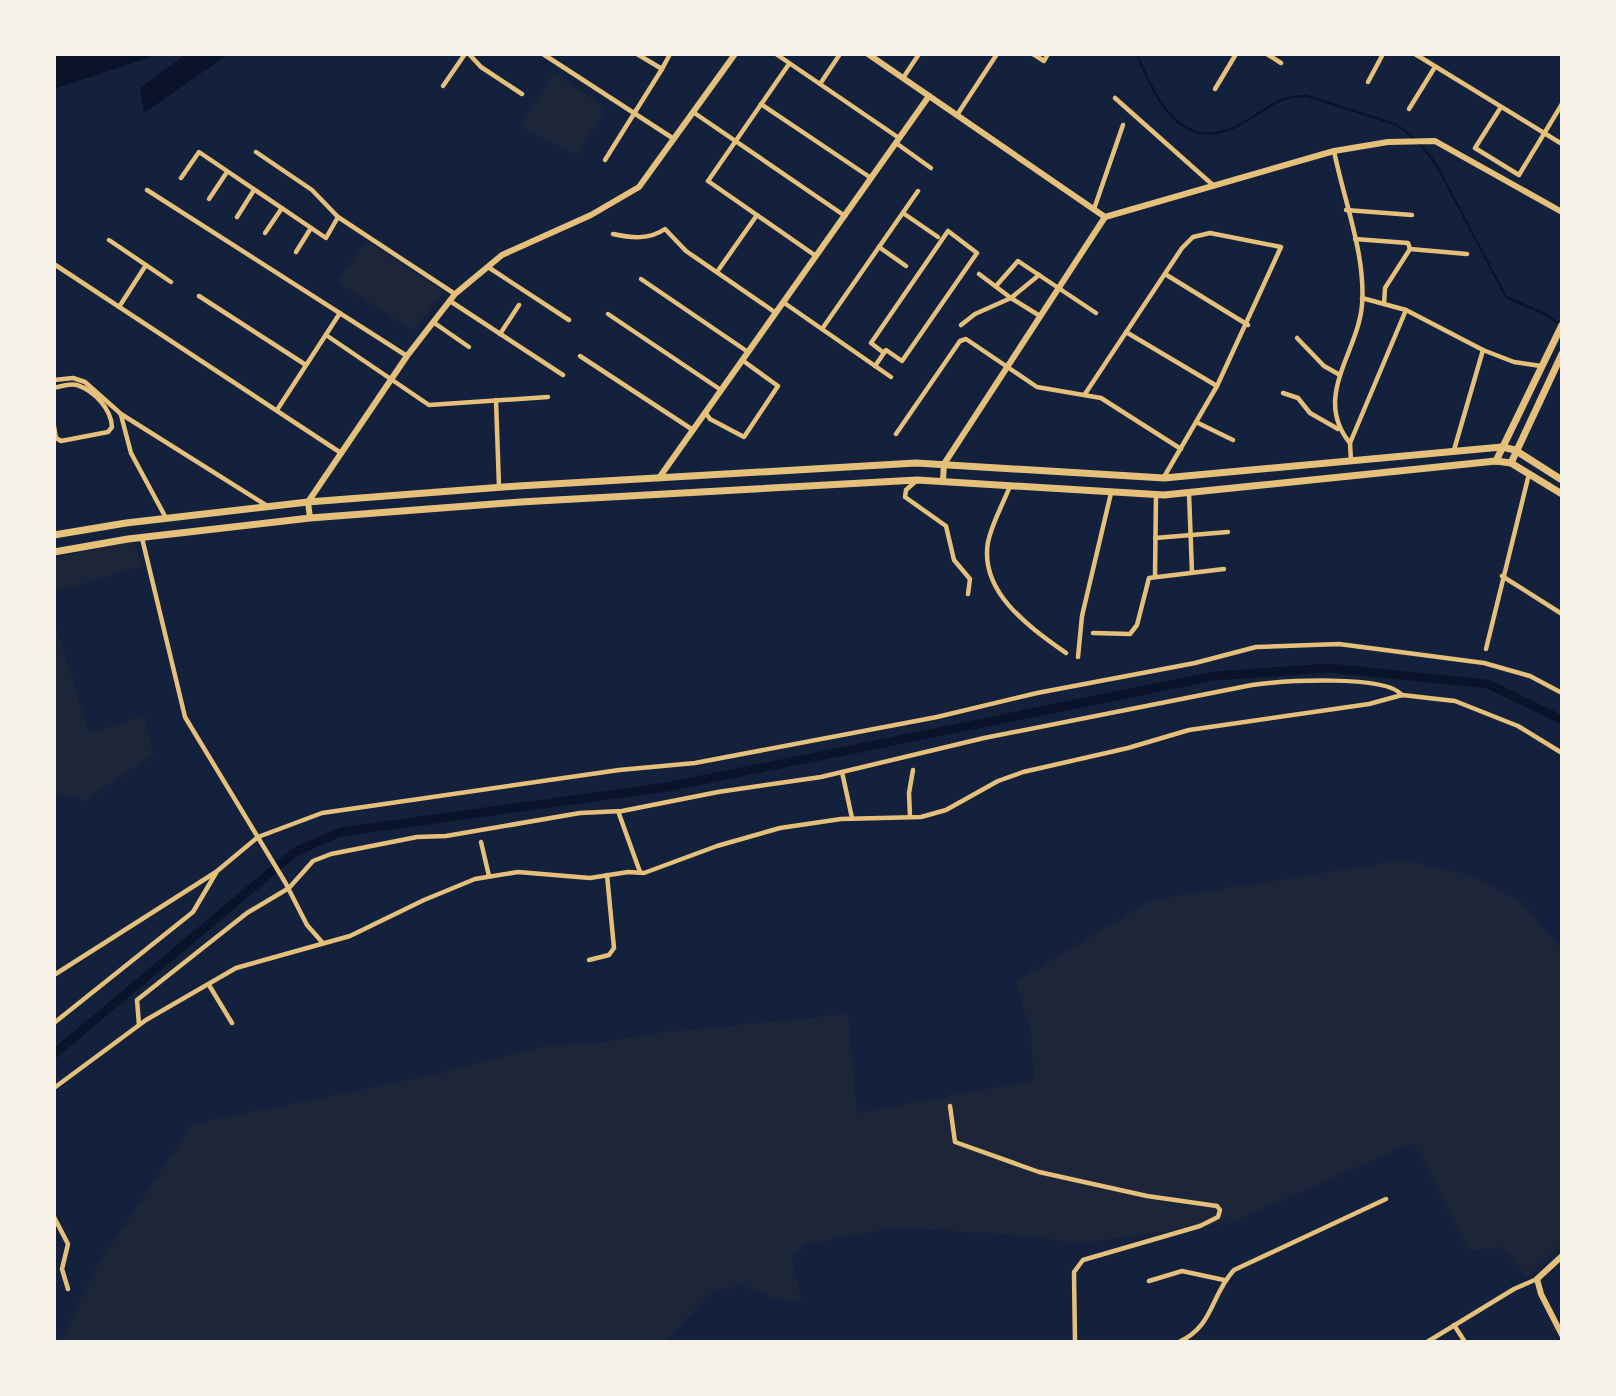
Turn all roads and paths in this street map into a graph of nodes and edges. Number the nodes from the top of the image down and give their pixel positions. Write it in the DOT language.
graph roads {
  1 [pos="467,54"];
  2 [pos="543,54"];
  3 [pos="637,54"];
  4 [pos="670,54"];
  5 [pos="735,54"];
  6 [pos="776,54"];
  7 [pos="840,54"];
  8 [pos="867,54"];
  9 [pos="919,54"];
  10 [pos="997,54"];
  11 [pos="1033,54"];
  12 [pos="1048,54"];
  13 [pos="1236,54"];
  14 [pos="1267,54"];
  15 [pos="1383,54"];
  16 [pos="1415,54"];
  17 [pos="1281,63"];
  18 [pos="789,64"];
  19 [pos="1435,67"];
  20 [pos="662,69"];
  21 [pos="903,78"];
  22 [pos="1368,82"];
  23 [pos="820,84"];
  24 [pos="443,86"];
  25 [pos="1215,89"];
  26 [pos="522,94"];
  27 [pos="929,96"];
  28 [pos="1115,98"];
  29 [pos="761,104"];
  30 [pos="1562,104"];
  31 [pos="1501,107"];
  32 [pos="1409,109"];
  33 [pos="693,112"];
  34 [pos="635,114"];
  35 [pos="957,115"];
  36 [pos="1122,125"];
  37 [pos="1544,134"];
  38 [pos="674,139"];
  39 [pos="898,141"];
  40 [pos="735,142"];
  41 [pos="1562,144"];
  42 [pos="1334,151"];
  43 [pos="256,152"];
  44 [pos="605,160"];
  45 [pos="931,168"];
  46 [pos="227,172"];
  47 [pos="181,178"];
  48 [pos="871,178"];
  49 [pos="1215,186"];
  50 [pos="148,190"];
  51 [pos="254,190"];
  52 [pos="918,191"];
  53 [pos="209,199"];
  54 [pos="282,208"];
  55 [pos="1093,209"];
  56 [pos="1346,210"];
  57 [pos="1562,212"];
  58 [pos="903,213"];
  59 [pos="757,215"];
  60 [pos="1412,215"];
  61 [pos="845,216"];
  62 [pos="237,217"];
  63 [pos="338,217"];
  64 [pos="1105,218"];
  65 [pos="311,228"];
  66 [pos="265,233"];
  67 [pos="613,234"];
  68 [pos="939,237"];
  69 [pos="1355,239"];
  70 [pos="109,240"];
  71 [pos="879,247"];
  72 [pos="1410,249"];
  73 [pos="296,252"];
  74 [pos="1467,254"];
  75 [pos="816,256"];
  76 [pos="54,264"];
  77 [pos="146,265"];
  78 [pos="906,266"];
  79 [pos="487,267"];
  80 [pos="717,272"];
  81 [pos="979,274"];
  82 [pos="1165,274"];
  83 [pos="1039,275"];
  84 [pos="641,279"];
  85 [pos="172,282"];
  86 [pos="996,286"];
  87 [pos="1059,288"];
  88 [pos="455,294"];
  89 [pos="199,296"];
  90 [pos="1011,298"];
  91 [pos="1362,298"];
  92 [pos="450,301"];
  93 [pos="783,302"];
  94 [pos="1384,304"];
  95 [pos="519,305"];
  96 [pos="120,307"];
  97 [pos="1406,310"];
  98 [pos="340,313"];
  99 [pos="776,313"];
  100 [pos="1096,313"];
  101 [pos="608,314"];
  102 [pos="1040,316"];
  103 [pos="569,320"];
  104 [pos="433,322"];
  105 [pos="1562,324"];
  106 [pos="961,325"];
  107 [pos="1248,326"];
  108 [pos="822,329"];
  109 [pos="1126,332"];
  110 [pos="500,334"];
  111 [pos="326,335"];
  112 [pos="1297,338"];
  113 [pos="469,347"];
  114 [pos="1483,350"];
  115 [pos="748,352"];
  116 [pos="884,353"];
  117 [pos="1562,354"];
  118 [pos="407,356"];
  119 [pos="580,356"];
  120 [pos="742,360"];
  121 [pos="306,366"];
  122 [pos="875,366"];
  123 [pos="1541,366"];
  124 [pos="1007,367"];
  125 [pos="563,375"];
  126 [pos="1340,376"];
  127 [pos="891,377"];
  128 [pos="54,380"];
  129 [pos="390,381"];
  130 [pos="1217,386"];
  131 [pos="54,388"];
  132 [pos="721,390"];
  133 [pos="1283,393"];
  134 [pos="1085,394"];
  135 [pos="548,397"];
  136 [pos="496,400"];
  137 [pos="276,410"];
  138 [pos="705,412"];
  139 [pos="121,414"];
  140 [pos="1196,422"];
  141 [pos="54,426"];
  142 [pos="1339,429"];
  143 [pos="693,430"];
  144 [pos="896,434"];
  145 [pos="1233,440"];
  146 [pos="1350,443"];
  147 [pos="1502,447"];
  148 [pos="1181,449"];
  149 [pos="1515,450"];
  150 [pos="1454,451"];
  151 [pos="341,453"];
  152 [pos="1351,461"];
  153 [pos="1496,461"];
  154 [pos="1336,462"];
  155 [pos="1510,463"];
  156 [pos="944,464"];
  157 [pos="1529,473"];
  158 [pos="1339,477"];
  159 [pos="659,478"];
  160 [pos="1164,478"];
  161 [pos="917,480"];
  162 [pos="943,480"];
  163 [pos="1562,480"];
  164 [pos="1010,485"];
  165 [pos="499,488"];
  166 [pos="1189,492"];
  167 [pos="1111,493"];
  168 [pos="1562,494"];
  169 [pos="1156,495"];
  170 [pos="308,502"];
  171 [pos="269,507"];
  172 [pos="310,518"];
  173 [pos="166,519"];
  174 [pos="1228,532"];
  175 [pos="54,535"];
  176 [pos="1191,535"];
  177 [pos="142,538"];
  178 [pos="1155,538"];
  179 [pos="54,552"];
  180 [pos="1224,569"];
  181 [pos="1192,572"];
  182 [pos="1155,576"];
  183 [pos="1502,576"];
  184 [pos="968,594"];
  185 [pos="1562,614"];
  186 [pos="1093,633"];
  187 [pos="1486,649"];
  188 [pos="1066,653"];
  189 [pos="1078,657"];
  190 [pos="1562,694"];
  191 [pos="1402,695"];
  192 [pos="1562,753"];
  193 [pos="913,770"];
  194 [pos="842,772"];
  195 [pos="618,811"];
  196 [pos="910,817"];
  197 [pos="852,818"];
  198 [pos="258,837"];
  199 [pos="481,842"];
  200 [pos="640,872"];
  201 [pos="216,873"];
  202 [pos="607,875"];
  203 [pos="489,876"];
  204 [pos="289,888"];
  205 [pos="321,942"];
  206 [pos="589,960"];
  207 [pos="54,975"];
  208 [pos="209,985"];
  209 [pos="54,1023"];
  210 [pos="232,1023"];
  211 [pos="139,1026"];
  212 [pos="54,1088"];
  213 [pos="950,1106"];
  214 [pos="1386,1199"];
  215 [pos="54,1217"];
  216 [pos="58,1224"];
  217 [pos="54,1229"];
  218 [pos="1562,1256"];
  219 [pos="1537,1279"];
  220 [pos="1224,1280"];
  221 [pos="1149,1281"];
  222 [pos="68,1289"];
  223 [pos="1454,1325"];
  224 [pos="1195,1335"];
  225 [pos="1562,1335"];
  226 [pos="1075,1342"];
  227 [pos="1179,1342"];
  228 [pos="1199,1342"];
  229 [pos="1427,1342"];
  230 [pos="1465,1342"];
  1 -- 24 [label="street"];
  1 -- 26 [label="street"];
  2 -- 34 [label="street"];
  3 -- 20 [label="street"];
  4 -- 20 [label="street"];
  5 -- 33 [label="street"];
  6 -- 18 [label="street"];
  7 -- 23 [label="street"];
  8 -- 21 [label="street"];
  9 -- 21 [label="street"];
  10 -- 35 [label="street"];
  11 -- 12 [label="street"];
  13 -- 25 [label="street"];
  14 -- 17 [label="street"];
  15 -- 22 [label="street"];
  16 -- 19 [label="street"];
  18 -- 23 [label="street"];
  18 -- 29 [label="street"];
  19 -- 31 [label="street"];
  19 -- 32 [label="street"];
  20 -- 34 [label="street"];
  21 -- 27 [label="street"];
  23 -- 39 [label="street"];
  27 -- 35 [label="street"];
  27 -- 39 [label="street"];
  28 -- 49 [label="street"];
  29 -- 40 [label="street"];
  29 -- 48 [label="street"];
  30 -- 37 [label="street"];
  31 -- 37 [label="street"];
  31 -- 37 [label="street"];
  33 -- 38 [label="street"];
  33 -- 40 [label="street"];
  34 -- 38 [label="street"];
  34 -- 44 [label="street"];
  35 -- 55 [label="street"];
  36 -- 55 [label="street"];
  37 -- 41 [label="street"];
  38 -- 79 [label="street"];
  39 -- 45 [label="street"];
  39 -- 48 [label="street"];
  40 -- 59 [label="street"];
  40 -- 61 [label="street"];
  42 -- 49 [label="street"];
  42 -- 56 [label="street"];
  42 -- 57 [label="street"];
  43 -- 63 [label="street"];
  46 -- 47 [label="street"];
  46 -- 51 [label="street"];
  46 -- 53 [label="street"];
  48 -- 61 [label="street"];
  49 -- 64 [label="street"];
  50 -- 98 [label="street"];
  51 -- 54 [label="street"];
  51 -- 62 [label="street"];
  52 -- 58 [label="street"];
  54 -- 65 [label="street"];
  54 -- 66 [label="street"];
  55 -- 64 [label="street"];
  56 -- 60 [label="street"];
  56 -- 69 [label="street"];
  58 -- 68 [label="street"];
  58 -- 71 [label="street"];
  59 -- 75 [label="street"];
  59 -- 80 [label="street"];
  61 -- 75 [label="street"];
  63 -- 65 [label="street"];
  63 -- 88 [label="street"];
  64 -- 87 [label="street"];
  65 -- 73 [label="street"];
  67 -- 80 [label="street"];
  69 -- 72 [label="street"];
  69 -- 91 [label="street"];
  70 -- 77 [label="street"];
  71 -- 78 [label="street"];
  71 -- 108 [label="street"];
  72 -- 74 [label="street"];
  72 -- 94 [label="street"];
  75 -- 93 [label="street"];
  76 -- 96 [label="street"];
  77 -- 85 [label="street"];
  77 -- 96 [label="street"];
  79 -- 88 [label="street"];
  79 -- 103 [label="street"];
  80 -- 99 [label="street"];
  81 -- 86 [label="street"];
  82 -- 107 [label="street"];
  82 -- 107 [label="street"];
  82 -- 109 [label="street"];
  83 -- 86 [label="street"];
  83 -- 87 [label="street"];
  83 -- 90 [label="street"];
  84 -- 115 [label="street"];
  86 -- 90 [label="street"];
  87 -- 100 [label="street"];
  87 -- 102 [label="street"];
  88 -- 92 [label="street"];
  89 -- 121 [label="street"];
  90 -- 102 [label="street"];
  90 -- 106 [label="street"];
  91 -- 94 [label="street"];
  91 -- 126 [label="street"];
  92 -- 104 [label="street"];
  92 -- 110 [label="street"];
  93 -- 99 [label="street"];
  93 -- 108 [label="street"];
  94 -- 97 [label="street"];
  95 -- 110 [label="street"];
  96 -- 137 [label="street"];
  97 -- 114 [label="street"];
  97 -- 146 [label="street"];
  98 -- 111 [label="street"];
  98 -- 118 [label="street"];
  99 -- 115 [label="street"];
  101 -- 132 [label="street"];
  102 -- 124 [label="street"];
  104 -- 113 [label="street"];
  104 -- 118 [label="street"];
  105 -- 123 [label="main road"];
  107 -- 130 [label="street"];
  108 -- 122 [label="street"];
  109 -- 130 [label="street"];
  109 -- 134 [label="street"];
  110 -- 125 [label="street"];
  111 -- 121 [label="street"];
  111 -- 129 [label="street"];
  112 -- 126 [label="street"];
  114 -- 123 [label="street"];
  114 -- 150 [label="street"];
  115 -- 120 [label="street"];
  116 -- 116 [label="street"];
  116 -- 122 [label="street"];
  117 -- 149 [label="main road"];
  118 -- 129 [label="street"];
  119 -- 143 [label="street"];
  120 -- 132 [label="street"];
  120 -- 138 [label="street"];
  121 -- 137 [label="street"];
  122 -- 127 [label="street"];
  123 -- 147 [label="main road"];
  124 -- 134 [label="street"];
  124 -- 144 [label="street"];
  124 -- 156 [label="street"];
  126 -- 142 [label="street"];
  128 -- 139 [label="street"];
  129 -- 136 [label="street"];
  129 -- 151 [label="street"];
  130 -- 140 [label="street"];
  131 -- 141 [label="street"];
  132 -- 138 [label="street"];
  133 -- 142 [label="street"];
  134 -- 148 [label="street"];
  135 -- 136 [label="street"];
  136 -- 165 [label="street"];
  137 -- 151 [label="street"];
  138 -- 143 [label="street"];
  139 -- 171 [label="street"];
  139 -- 173 [label="street"];
  140 -- 145 [label="street"];
  140 -- 148 [label="street"];
  142 -- 146 [label="street"];
  143 -- 159 [label="street"];
  146 -- 152 [label="street"];
  147 -- 149 [label="main road"];
  147 -- 150 [label="main road"];
  147 -- 153 [label="main road"];
  148 -- 160 [label="street"];
  149 -- 155 [label="main road"];
  149 -- 163 [label="main road"];
  150 -- 152 [label="main road"];
  151 -- 170 [label="street"];
  152 -- 154 [label="main road"];
  153 -- 155 [label="main road"];
  153 -- 158 [label="main road"];
  154 -- 158 [label="main road"];
  154 -- 160 [label="main road"];
  155 -- 157 [label="main road"];
  156 -- 159 [label="main road"];
  156 -- 160 [label="main road"];
  156 -- 162 [label="street"];
  157 -- 168 [label="main road"];
  157 -- 183 [label="street"];
  158 -- 166 [label="main road"];
  159 -- 165 [label="main road"];
  161 -- 162 [label="main road"];
  161 -- 172 [label="main road"];
  161 -- 184 [label="street"];
  162 -- 164 [label="main road"];
  164 -- 167 [label="main road"];
  164 -- 188 [label="street"];
  165 -- 170 [label="main road"];
  166 -- 169 [label="main road"];
  166 -- 176 [label="street"];
  167 -- 169 [label="main road"];
  167 -- 189 [label="street"];
  169 -- 178 [label="street"];
  170 -- 171 [label="main road"];
  170 -- 172 [label="street"];
  171 -- 173 [label="main road"];
  172 -- 177 [label="main road"];
  173 -- 175 [label="main road"];
  174 -- 176 [label="street"];
  176 -- 178 [label="street"];
  176 -- 181 [label="street"];
  177 -- 179 [label="main road"];
  177 -- 198 [label="street"];
  178 -- 182 [label="street"];
  180 -- 181 [label="street"];
  181 -- 182 [label="street"];
  182 -- 186 [label="street"];
  183 -- 185 [label="street"];
  183 -- 187 [label="street"];
  190 -- 198 [label="street"];
  191 -- 192 [label="street"];
  191 -- 194 [label="street"];
  191 -- 196 [label="street"];
  193 -- 196 [label="street"];
  194 -- 195 [label="street"];
  194 -- 197 [label="street"];
  195 -- 200 [label="street"];
  195 -- 204 [label="street"];
  196 -- 197 [label="street"];
  197 -- 200 [label="street"];
  198 -- 201 [label="street"];
  198 -- 204 [label="street"];
  199 -- 203 [label="street"];
  200 -- 202 [label="street"];
  201 -- 207 [label="street"];
  201 -- 209 [label="street"];
  202 -- 203 [label="street"];
  202 -- 206 [label="street"];
  203 -- 205 [label="street"];
  204 -- 205 [label="street"];
  204 -- 211 [label="street"];
  205 -- 208 [label="street"];
  208 -- 210 [label="street"];
  208 -- 211 [label="street"];
  211 -- 212 [label="street"];
  213 -- 226 [label="street"];
  214 -- 220 [label="street"];
  215 -- 216 [label="street"];
  216 -- 217 [label="street"];
  216 -- 222 [label="street"];
  218 -- 219 [label="street"];
  219 -- 223 [label="street"];
  219 -- 225 [label="street"];
  220 -- 221 [label="street"];
  220 -- 224 [label="street"];
  223 -- 229 [label="street"];
  223 -- 230 [label="street"];
  224 -- 227 [label="street"];
  224 -- 228 [label="street"];
}
